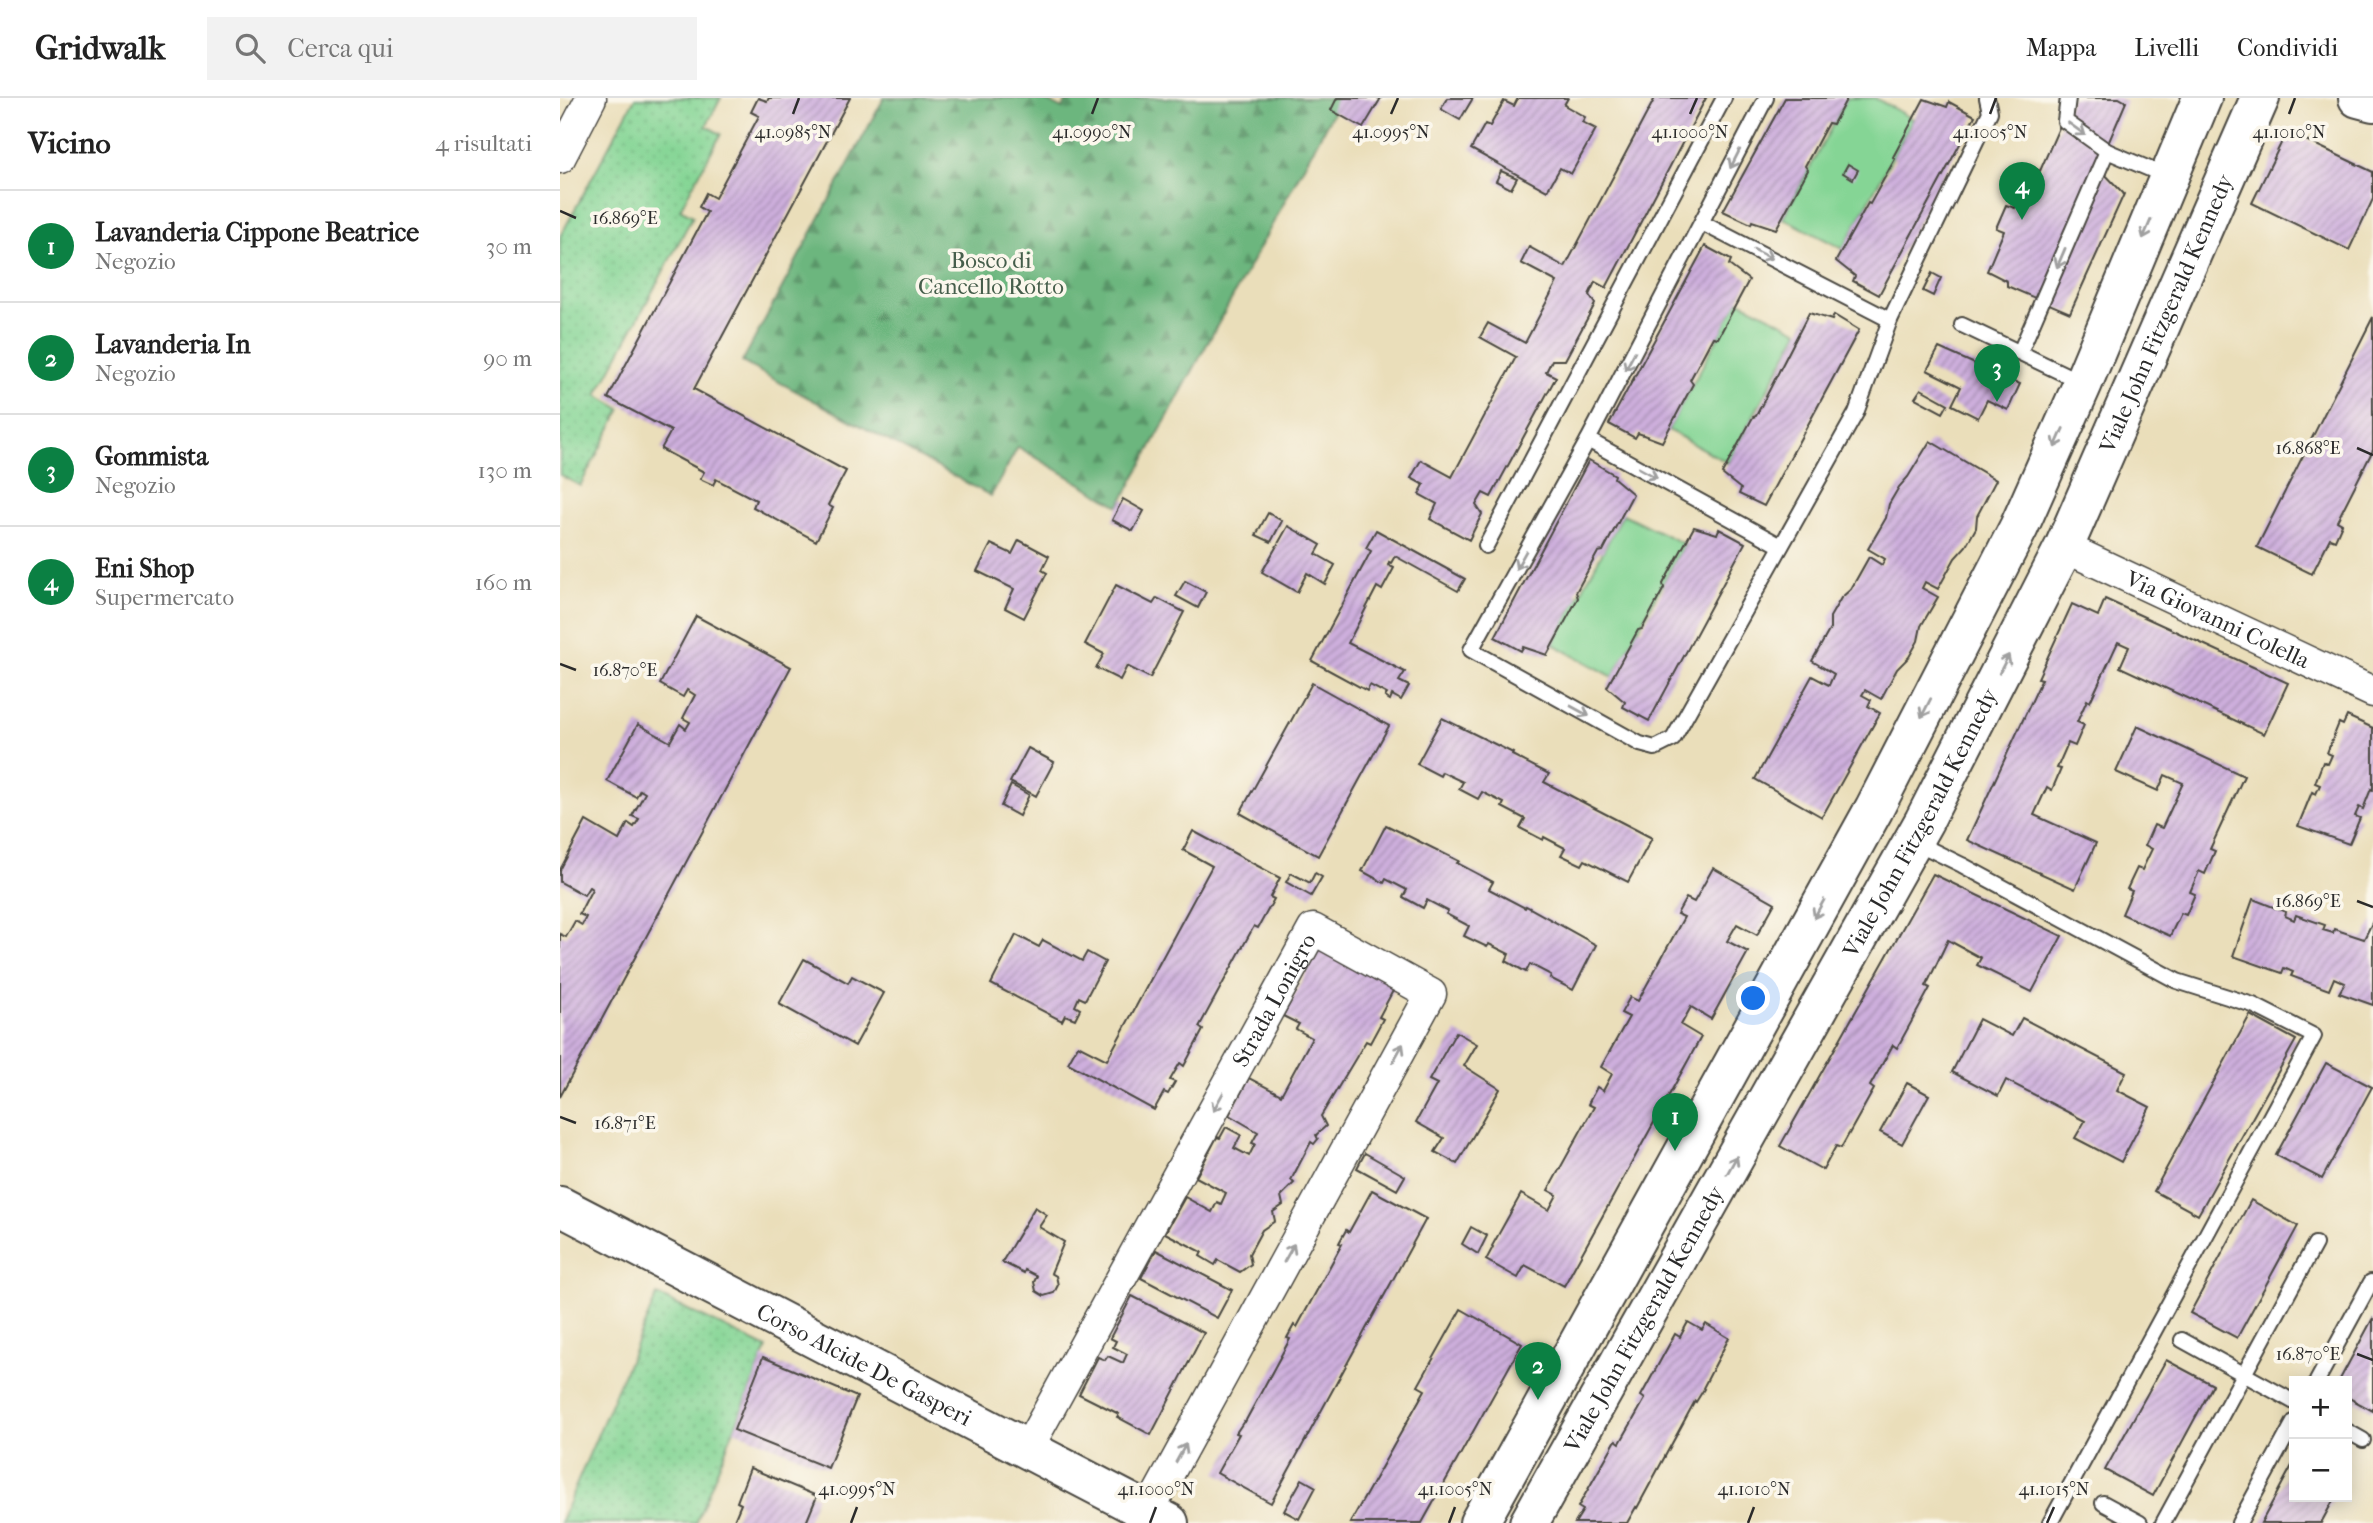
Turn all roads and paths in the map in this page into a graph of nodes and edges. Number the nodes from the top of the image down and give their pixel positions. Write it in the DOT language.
graph roads {
  1 [pos="592,98"];
  2 [pos="1724,98"];
  3 [pos="1766,98"];
  4 [pos="1987,98"];
  5 [pos="2068,98"];
  6 [pos="2202,98"];
  7 [pos="2260,98"];
  8 [pos="2358,98"];
  9 [pos="2373,102"];
  10 [pos="2107,151"];
  11 [pos="560,158"];
  12 [pos="2169,177"];
  13 [pos="1702,223"];
  14 [pos="1890,320"];
  15 [pos="1962,325"];
  16 [pos="2020,352"];
  17 [pos="2084,383"];
  18 [pos="1588,440"];
  19 [pos="1486,546"];
  20 [pos="1781,546"];
  21 [pos="2064,547"];
  22 [pos="2373,692"];
  23 [pos="1913,842"];
  24 [pos="560,1206"];
  25 [pos="2315,1244"];
  26 [pos="2371,1282"];
  27 [pos="2182,1340"];
  28 [pos="2244,1374"];
  29 [pos="2319,1376"];
  30 [pos="2289,1399"];
  31 [pos="2289,1431"];
  32 [pos="2352,1434"];
  33 [pos="2363,1440"];
  34 [pos="1028,1448"];
  35 [pos="2103,1503"];
  36 [pos="1158,1518"];
  37 [pos="1479,1523"];
  38 [pos="1529,1523"];
  39 [pos="2050,1523"];
  40 [pos="2140,1523"];
  41 [pos="2163,1523"];
  42 [pos="2239,1523"];
  1 -- 11 [label="street"];
  2 -- 19 [label="lane"];
  3 -- 13 [label="lane, one-way"];
  4 -- 14 [label="lane"];
  5 -- 10 [label="lane, one-way"];
  6 -- 12 [label="main road, Viale John Fitzgerald Kennedy"];
  7 -- 21 [label="main road, Viale John Fitzgerald Kennedy"];
  8 -- 9 [label="main road"];
  10 -- 12 [label="lane"];
  10 -- 16 [label="lane, one-way"];
  12 -- 17 [label="main road, Viale John Fitzgerald Kennedy, one-way"];
  13 -- 14 [label="lane, one-way"];
  13 -- 18 [label="lane, one-way"];
  14 -- 20 [label="lane"];
  15 -- 16 [label="lane"];
  16 -- 17 [label="lane"];
  17 -- 37 [label="main road, Viale John Fitzgerald Kennedy, one-way"];
  18 -- 20 [label="lane, one-way"];
  18 -- 20 [label="lane, one-way"];
  21 -- 22 [label="street, Via Giovanni Colella"];
  23 -- 21 [label="main road, Viale John Fitzgerald Kennedy, one-way"];
  38 -- 23 [label="main road, Viale John Fitzgerald Kennedy, one-way"];
  23 -- 39 [label="lane"];
  24 -- 34 [label="main road, Corso Alcide De Gasperi"];
  25 -- 28 [label="lane"];
  26 -- 29 [label="lane"];
  27 -- 28 [label="lane"];
  28 -- 30 [label="lane"];
  28 -- 41 [label="lane"];
  31 -- 42 [label="lane"];
  32 -- 33 [label="lane"];
  34 -- 36 [label="main road, Corso Alcide De Gasperi"];
  36 -- 34 [label="street, Strada Lonigro, one-way"];
  35 -- 40 [label="lane"];
}
